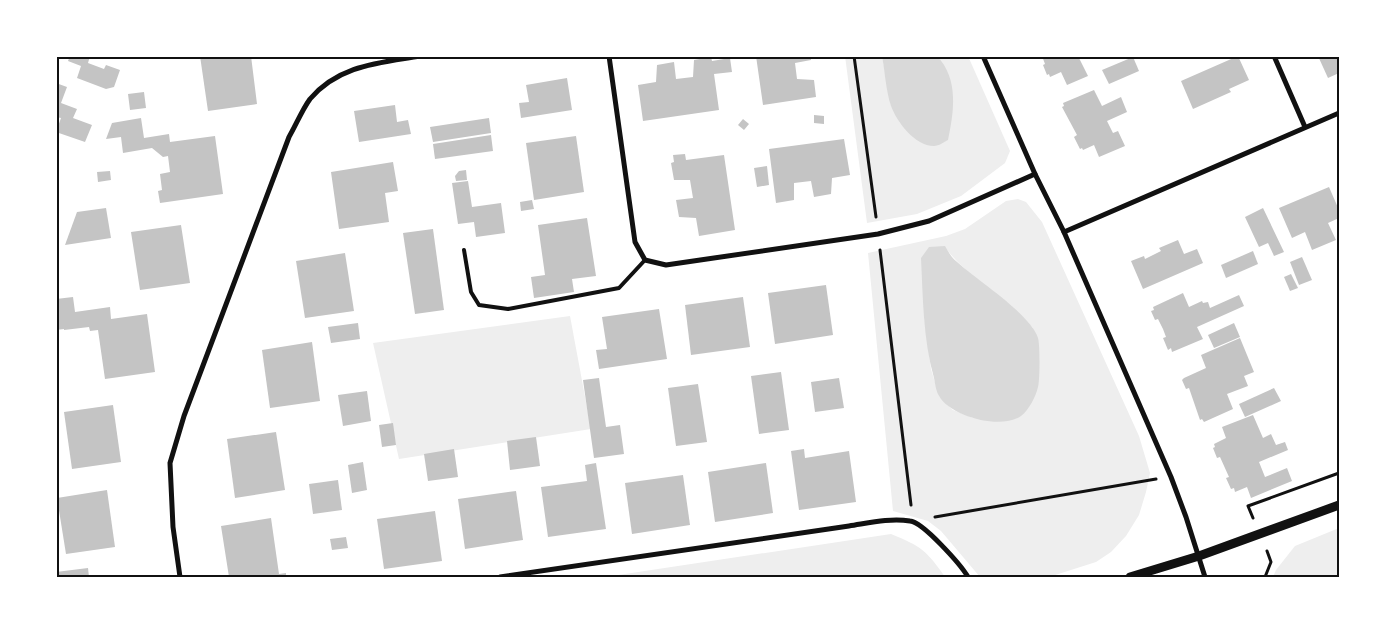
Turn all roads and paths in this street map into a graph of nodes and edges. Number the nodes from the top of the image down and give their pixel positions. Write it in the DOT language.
graph roads {
  1 [pos="420,56"];
  2 [pos="610,56"];
  3 [pos="854,56"];
  4 [pos="983,56"];
  5 [pos="1274,56"];
  6 [pos="1339,113"];
  7 [pos="1305,127"];
  8 [pos="1035,174"];
  9 [pos="1064,232"];
  10 [pos="878,234"];
  11 [pos="464,250"];
  12 [pos="645,260"];
  13 [pos="1339,473"];
  14 [pos="1171,477"];
  15 [pos="1339,505"];
  16 [pos="1248,506"];
  17 [pos="913,521"];
  18 [pos="1199,556"];
  19 [pos="180,577"];
  20 [pos="500,577"];
  21 [pos="968,577"];
  22 [pos="1130,577"];
  23 [pos="1205,577"];
  1 -- 19 [label="street"];
  2 -- 12 [label="street"];
  3 -- 10 [label="path"];
  4 -- 8 [label="street"];
  5 -- 7 [label="street"];
  6 -- 7 [label="street"];
  7 -- 9 [label="street"];
  8 -- 9 [label="street"];
  8 -- 10 [label="street"];
  9 -- 14 [label="street"];
  10 -- 12 [label="street"];
  10 -- 17 [label="path"];
  11 -- 12 [label="lane"];
  13 -- 16 [label="path"];
  14 -- 17 [label="path"];
  14 -- 18 [label="street"];
  15 -- 18 [label="street"];
  17 -- 20 [label="street"];
  17 -- 21 [label="street"];
  18 -- 22 [label="street"];
  18 -- 23 [label="street"];
}
